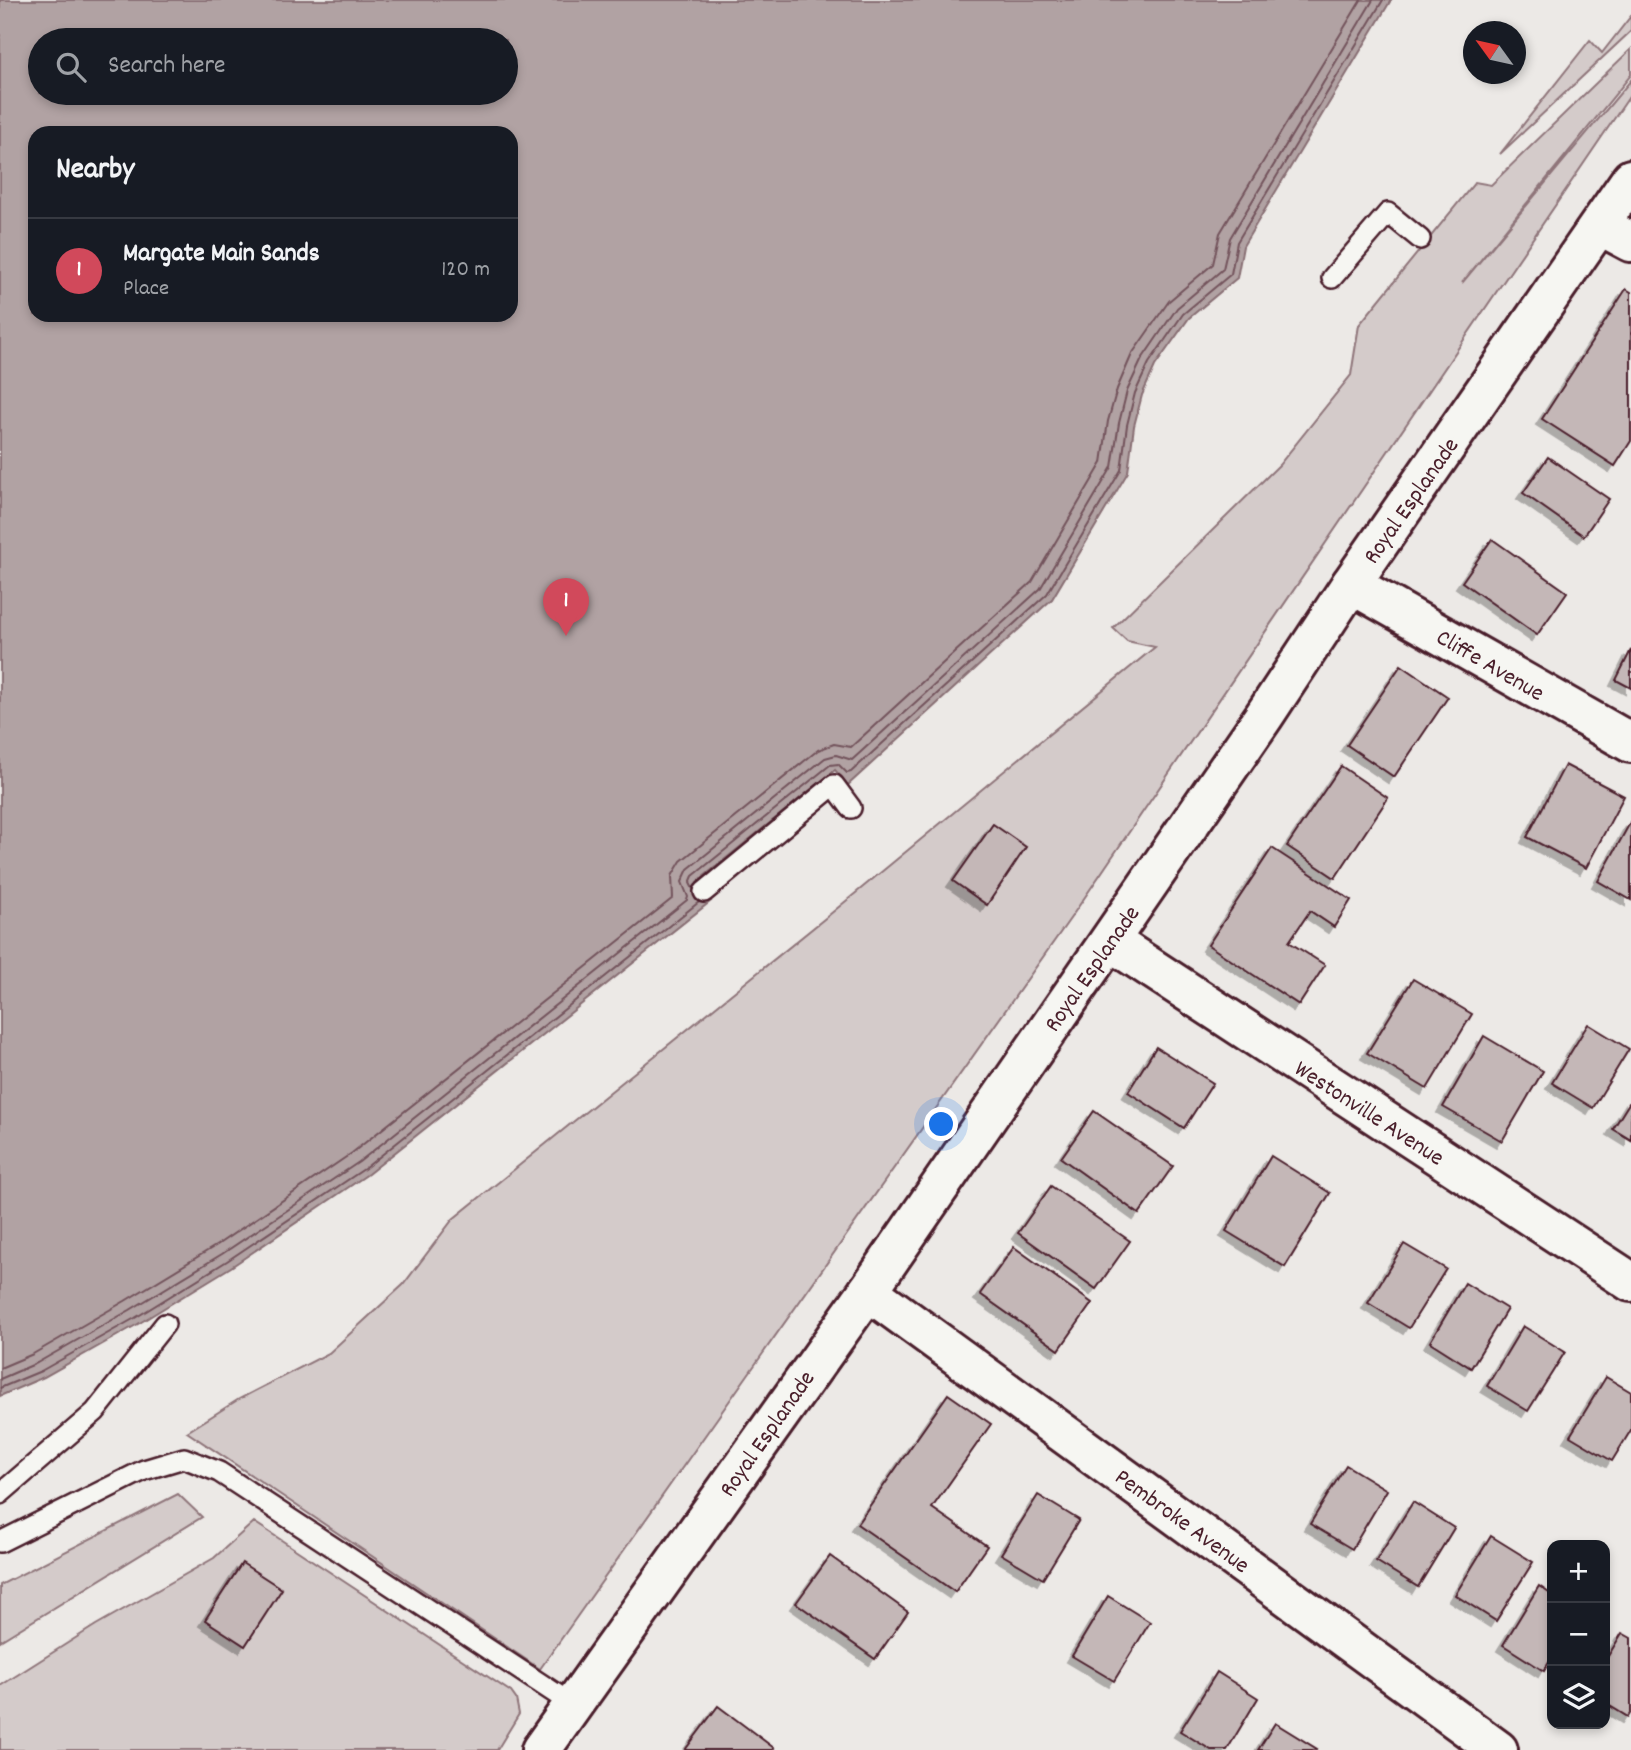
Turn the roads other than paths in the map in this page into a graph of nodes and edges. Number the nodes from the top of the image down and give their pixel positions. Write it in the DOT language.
graph roads {
  1 [pos="1631,179"];
  2 [pos="1616,234"];
  3 [pos="1420,239"];
  4 [pos="1332,278"];
  5 [pos="1351,584"];
  6 [pos="1631,743"];
  7 [pos="851,808"];
  8 [pos="704,892"];
  9 [pos="1110,942"];
  10 [pos="1631,1282"];
  11 [pos="867,1291"];
  12 [pos="165,1324"];
  13 [pos="0,1494"];
  14 [pos="0,1542"];
  15 [pos="573,1704"];
  16 [pos="541,1750"];
  17 [pos="1498,1750"];
  1 -- 2 [label="street, Royal Esplanade"];
  2 -- 5 [label="street, Royal Esplanade"];
  3 -- 4 [label="lane"];
  5 -- 6 [label="street, Cliffe Avenue"];
  5 -- 9 [label="street, Royal Esplanade"];
  7 -- 8 [label="lane"];
  9 -- 10 [label="street, Westonville Avenue"];
  9 -- 11 [label="street, Royal Esplanade"];
  11 -- 15 [label="street, Royal Esplanade"];
  11 -- 17 [label="street, Pembroke Avenue"];
  12 -- 13 [label="lane"];
  14 -- 15 [label="lane"];
  15 -- 16 [label="street, Royal Esplanade"];
}
